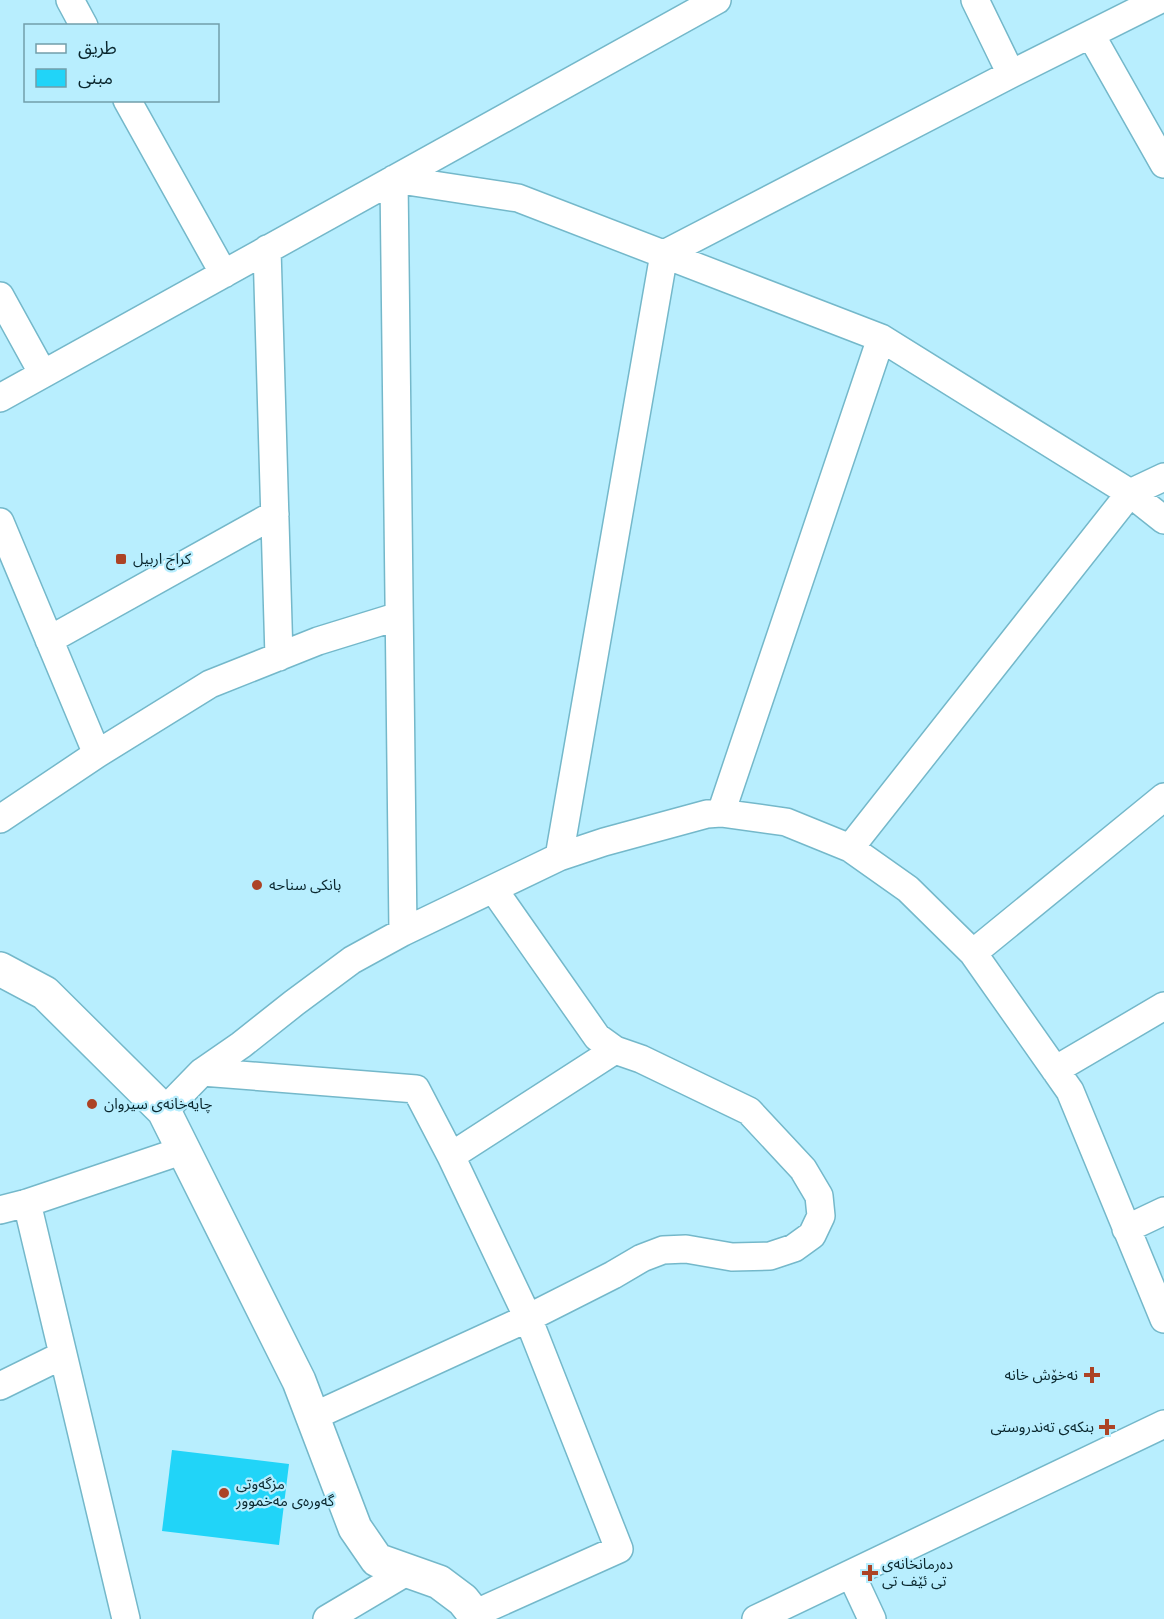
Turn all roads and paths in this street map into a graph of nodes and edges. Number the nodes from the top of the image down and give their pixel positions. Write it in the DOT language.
graph roads {
  1 [pos="70,0"];
  2 [pos="717,0"];
  3 [pos="975,0"];
  4 [pos="1159,0"];
  5 [pos="83,24"];
  6 [pos="1092,35"];
  7 [pos="1011,74"];
  8 [pos="127,102"];
  9 [pos="1164,164"];
  10 [pos="394,179"];
  11 [pos="267,249"];
  12 [pos="664,254"];
  13 [pos="224,274"];
  14 [pos="0,296"];
  15 [pos="881,338"];
  16 [pos="43,374"];
  17 [pos="0,398"];
  18 [pos="1164,477"];
  19 [pos="1130,493"];
  20 [pos="275,514"];
  21 [pos="1164,520"];
  22 [pos="0,522"];
  23 [pos="399,616"];
  24 [pos="49,640"];
  25 [pos="279,657"];
  26 [pos="97,754"];
  27 [pos="1164,797"];
  28 [pos="721,813"];
  29 [pos="0,819"];
  30 [pos="850,848"];
  31 [pos="560,857"];
  32 [pos="494,890"];
  33 [pos="403,932"];
  34 [pos="973,953"];
  35 [pos="0,969"];
  36 [pos="1164,1006"];
  37 [pos="615,1050"];
  38 [pos="1055,1070"];
  39 [pos="202,1072"];
  40 [pos="164,1111"];
  41 [pos="184,1150"];
  42 [pos="451,1156"];
  43 [pos="27,1203"];
  44 [pos="0,1210"];
  45 [pos="1164,1211"];
  46 [pos="1126,1229"];
  47 [pos="528,1318"];
  48 [pos="1164,1319"];
  49 [pos="63,1355"];
  50 [pos="0,1386"];
  51 [pos="312,1417"];
  52 [pos="1164,1424"];
  53 [pos="408,1571"];
  54 [pos="850,1574"];
  55 [pos="476,1616"];
  56 [pos="126,1619"];
  57 [pos="327,1619"];
  58 [pos="756,1619"];
  59 [pos="872,1619"];
  1 -- 5 [label="street"];
  2 -- 10 [label="street"];
  3 -- 7 [label="street"];
  4 -- 6 [label="street"];
  6 -- 7 [label="street"];
  6 -- 9 [label="street"];
  7 -- 12 [label="street"];
  8 -- 13 [label="street"];
  10 -- 11 [label="street"];
  10 -- 12 [label="street"];
  10 -- 23 [label="street"];
  11 -- 13 [label="street"];
  11 -- 20 [label="street"];
  12 -- 15 [label="street"];
  12 -- 31 [label="street"];
  13 -- 16 [label="street"];
  14 -- 16 [label="street"];
  15 -- 19 [label="street"];
  15 -- 28 [label="street"];
  16 -- 17 [label="street"];
  18 -- 19 [label="street"];
  19 -- 21 [label="street"];
  19 -- 30 [label="street"];
  20 -- 24 [label="street"];
  20 -- 25 [label="street"];
  22 -- 24 [label="street"];
  23 -- 25 [label="street"];
  23 -- 33 [label="street"];
  24 -- 26 [label="street"];
  25 -- 26 [label="street"];
  26 -- 29 [label="street"];
  27 -- 34 [label="street"];
  28 -- 30 [label="street"];
  28 -- 31 [label="street"];
  30 -- 34 [label="street"];
  31 -- 32 [label="street"];
  32 -- 33 [label="street"];
  32 -- 37 [label="street"];
  33 -- 39 [label="street"];
  34 -- 38 [label="street"];
  35 -- 40 [label="street"];
  36 -- 38 [label="street"];
  37 -- 42 [label="street"];
  37 -- 47 [label="street"];
  38 -- 46 [label="street"];
  39 -- 40 [label="street"];
  39 -- 42 [label="street"];
  40 -- 41 [label="street"];
  41 -- 43 [label="street"];
  41 -- 51 [label="street"];
  42 -- 47 [label="street"];
  43 -- 44 [label="street"];
  43 -- 49 [label="street"];
  45 -- 46 [label="street"];
  46 -- 48 [label="street"];
  47 -- 51 [label="street"];
  47 -- 55 [label="street"];
  49 -- 50 [label="street"];
  49 -- 56 [label="street"];
  51 -- 53 [label="street"];
  52 -- 54 [label="street"];
  53 -- 55 [label="street"];
  53 -- 57 [label="street"];
  54 -- 58 [label="street"];
  54 -- 59 [label="street"];
}
